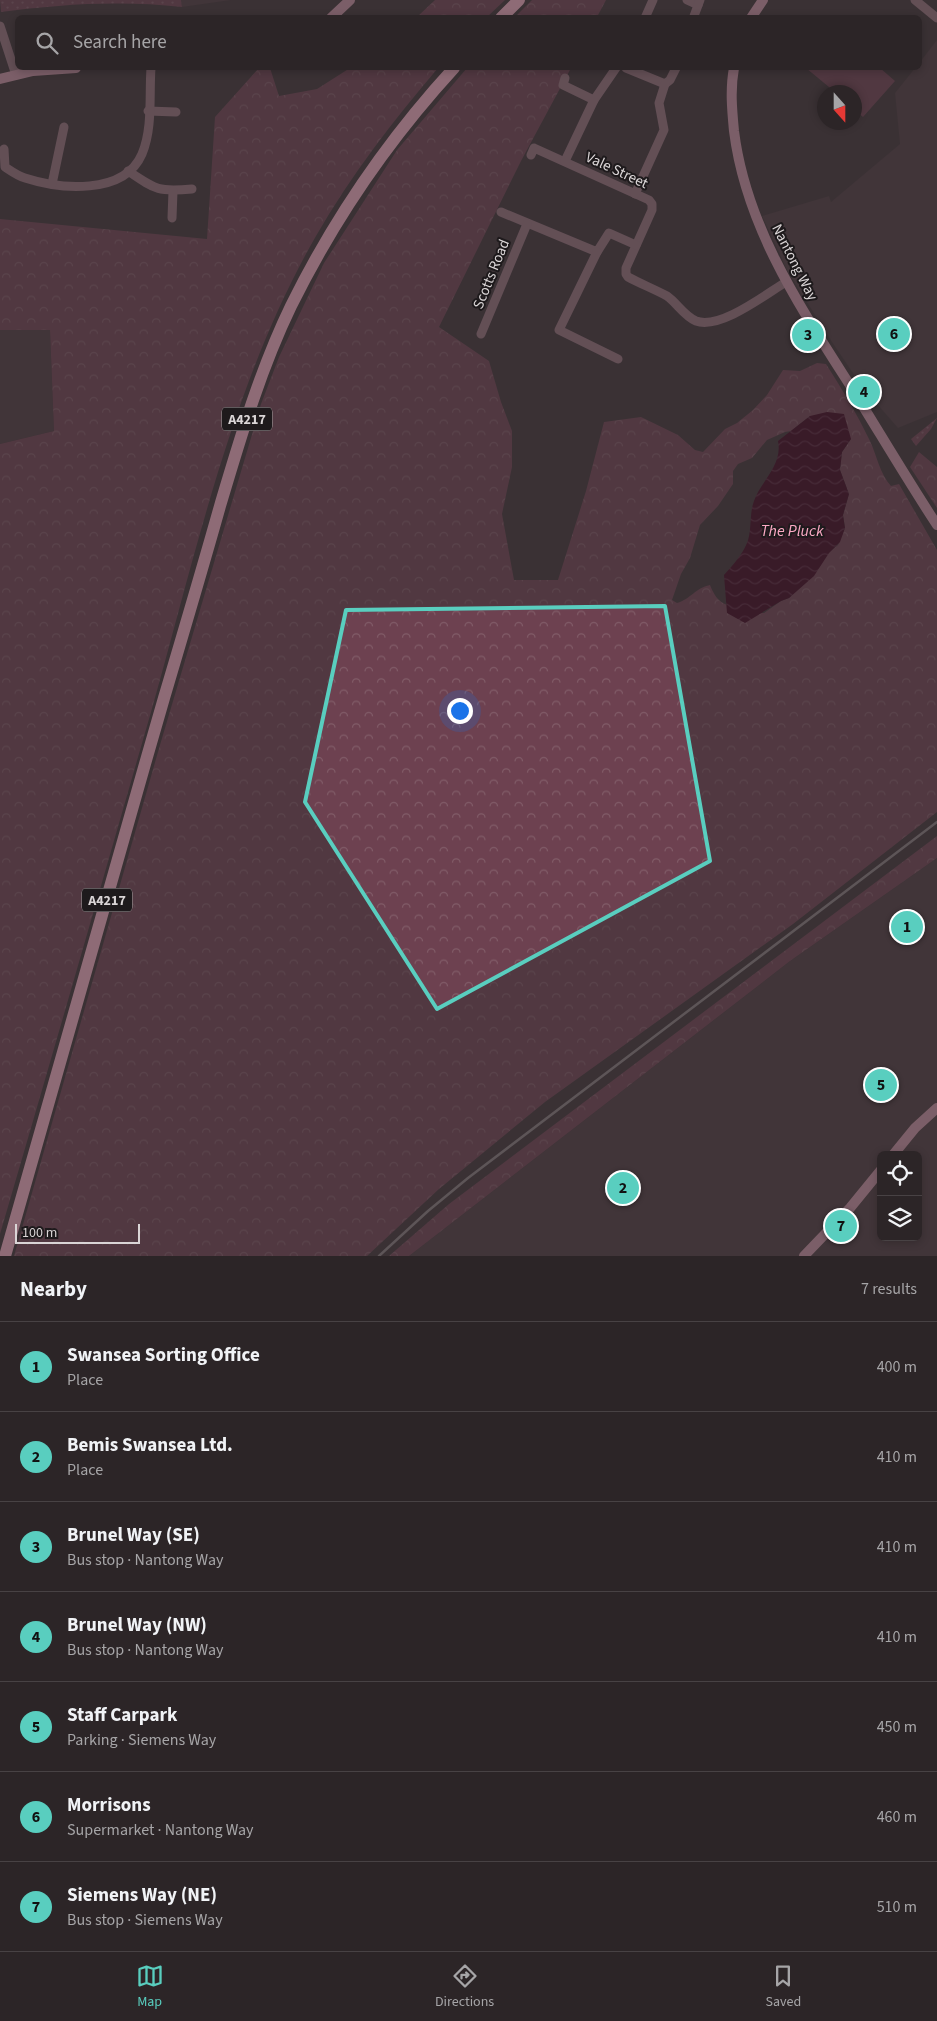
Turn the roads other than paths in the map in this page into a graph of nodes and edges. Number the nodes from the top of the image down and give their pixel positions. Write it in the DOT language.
graph roads {
  1 [pos="519,0"];
  2 [pos="653,0"];
  3 [pos="687,0"];
  4 [pos="763,0"];
  5 [pos="915,0"];
  6 [pos="348,2"];
  7 [pos="699,3"];
  8 [pos="334,15"];
  9 [pos="504,15"];
  10 [pos="646,15"];
  11 [pos="694,15"];
  12 [pos="753,15"];
  13 [pos="937,18"];
  14 [pos="0,26"];
  15 [pos="47,70"];
  16 [pos="151,70"];
  17 [pos="452,70"];
  18 [pos="615,70"];
  19 [pos="631,70"];
  20 [pos="675,70"];
  21 [pos="734,70"];
  22 [pos="16,75"];
  23 [pos="565,78"];
  24 [pos="0,79"];
  25 [pos="665,84"];
  26 [pos="594,100"];
  27 [pos="148,110"];
  28 [pos="176,112"];
  29 [pos="64,128"];
  30 [pos="4,149"];
  31 [pos="531,155"];
  32 [pos="565,161"];
  33 [pos="128,171"];
  34 [pos="52,184"];
  35 [pos="192,189"];
  36 [pos="173,191"];
  37 [pos="635,194"];
  38 [pos="501,212"];
  39 [pos="172,218"];
  40 [pos="527,224"];
  41 [pos="636,245"];
  42 [pos="597,252"];
  43 [pos="786,282"];
  44 [pos="481,334"];
  45 [pos="618,359"];
  46 [pos="937,525"];
  47 [pos="937,1108"];
  48 [pos="896,1151"];
  49 [pos="877,1175"];
  50 [pos="5,1256"];
  51 [pos="804,1256"];
  1 -- 9 [label="main road"];
  2 -- 10 [label="street"];
  3 -- 7 [label="street"];
  4 -- 12 [label="street"];
  5 -- 13 [label="street"];
  6 -- 8 [label="street"];
  7 -- 11 [label="street"];
  14 -- 22 [label="street"];
  15 -- 22 [label="street"];
  16 -- 27 [label="street"];
  17 -- 50 [label="main road, A4217"];
  18 -- 26 [label="street"];
  19 -- 25 [label="street"];
  20 -- 25 [label="street"];
  21 -- 43 [label="street, Nantong Way"];
  22 -- 24 [label="street"];
  23 -- 26 [label="street"];
  25 -- 37 [label="street"];
  26 -- 32 [label="street"];
  27 -- 28 [label="street"];
  27 -- 33 [label="street"];
  29 -- 34 [label="street"];
  30 -- 34 [label="street"];
  31 -- 32 [label="street, Vale Street"];
  32 -- 37 [label="street, Vale Street"];
  33 -- 34 [label="street"];
  33 -- 36 [label="street"];
  35 -- 36 [label="street"];
  36 -- 39 [label="street"];
  37 -- 41 [label="street, Vale Street"];
  38 -- 40 [label="street"];
  40 -- 42 [label="street"];
  40 -- 44 [label="street, Scotts Road"];
  41 -- 42 [label="street"];
  41 -- 43 [label="street, Vale Street"];
  42 -- 45 [label="street"];
  43 -- 46 [label="street, Nantong Way"];
  47 -- 48 [label="street"];
  49 -- 51 [label="street"];
}
